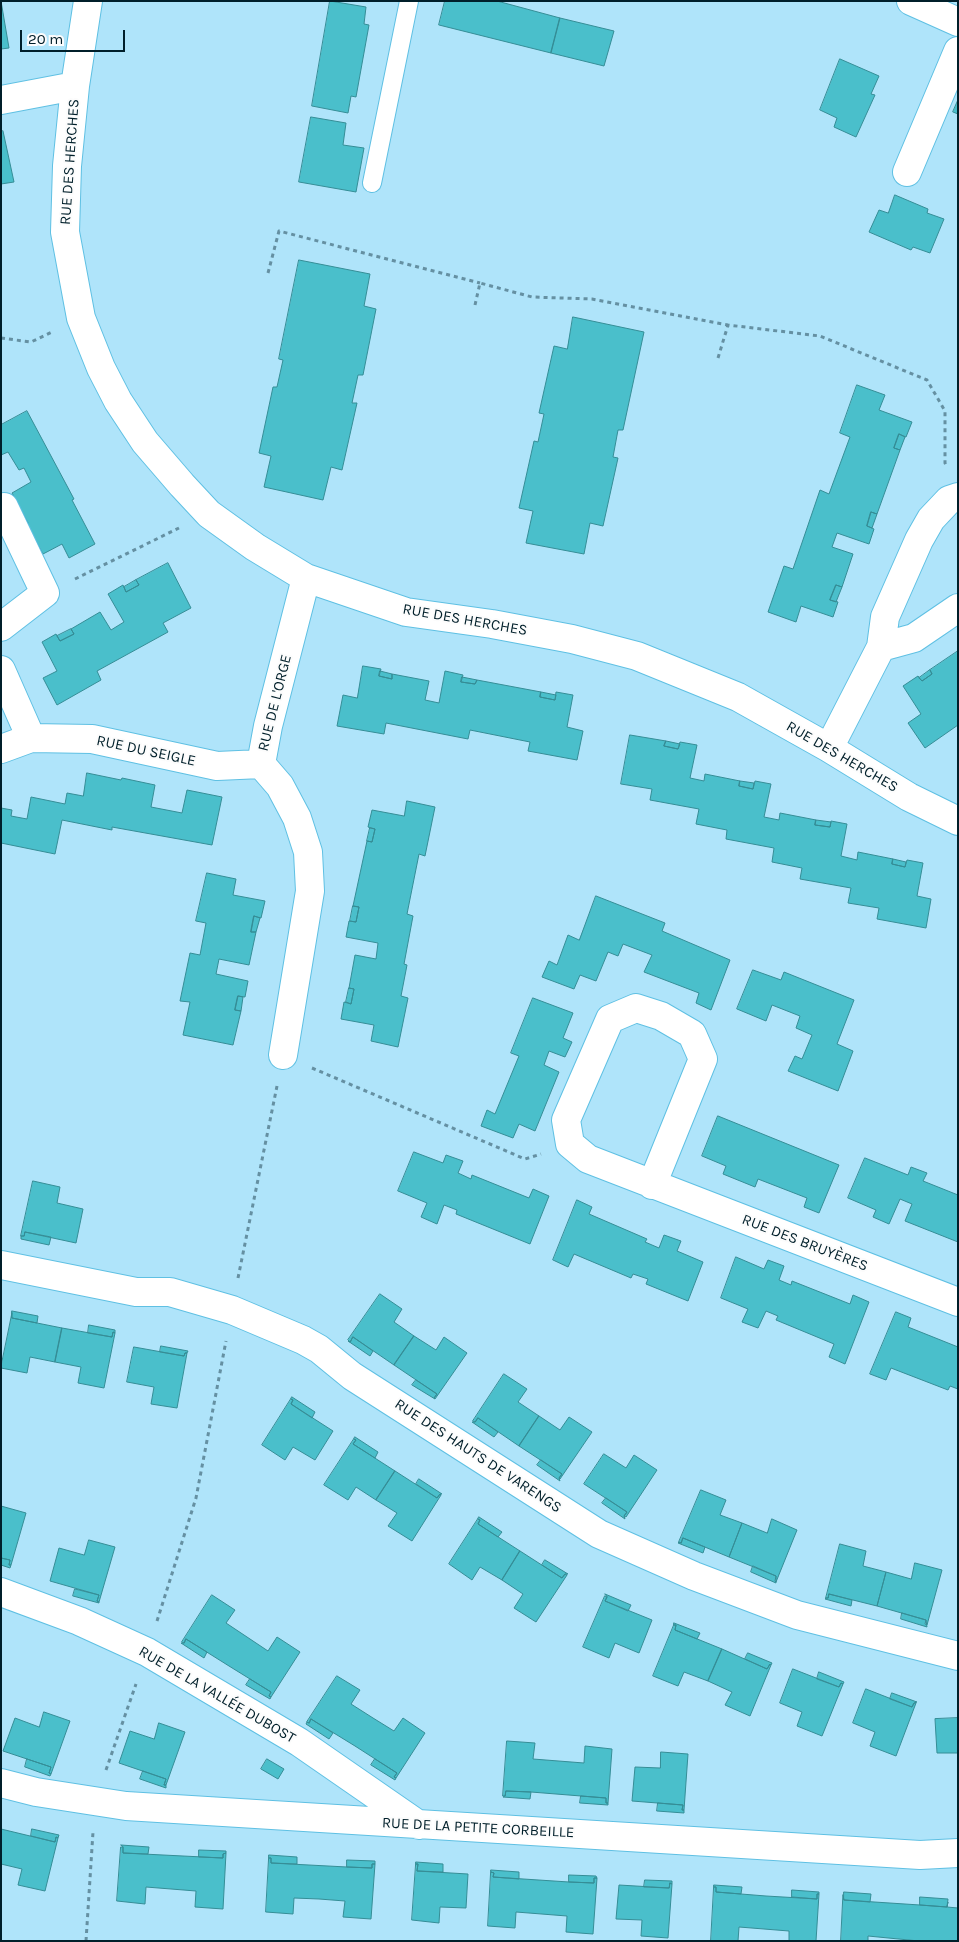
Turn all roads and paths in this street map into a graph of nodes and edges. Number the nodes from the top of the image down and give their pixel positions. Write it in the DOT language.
graph roads {
  1 [pos="88,1"];
  2 [pos="409,1"];
  3 [pos="911,1"];
  4 [pos="958,22"];
  5 [pos="958,51"];
  6 [pos="75,86"];
  7 [pos="1,100"];
  8 [pos="907,172"];
  9 [pos="372,183"];
  10 [pos="268,273"];
  11 [pos="480,283"];
  12 [pos="475,305"];
  13 [pos="81,318"];
  14 [pos="728,325"];
  15 [pos="1,338"];
  16 [pos="718,358"];
  17 [pos="949,471"];
  18 [pos="958,496"];
  19 [pos="1,509"];
  20 [pos="209,514"];
  21 [pos="306,578"];
  22 [pos="45,593"];
  23 [pos="958,608"];
  24 [pos="1,626"];
  25 [pos="881,647"];
  26 [pos="1,670"];
  27 [pos="32,738"];
  28 [pos="829,748"];
  29 [pos="1,749"];
  30 [pos="260,764"];
  31 [pos="958,821"];
  32 [pos="283,1055"];
  33 [pos="570,1144"];
  34 [pos="652,1185"];
  35 [pos="1,1265"];
  36 [pos="958,1302"];
  37 [pos="232,1310"];
  38 [pos="1,1592"];
  39 [pos="147,1652"];
  40 [pos="958,1656"];
  41 [pos="1,1783"];
  42 [pos="95,1802"];
  43 [pos="419,1824"];
  44 [pos="958,1853"];
  45 [pos="86,1941"];
  1 -- 6 [label="street, RUE DES HERCHES"];
  2 -- 9 [label="lane"];
  3 -- 4 [label="street"];
  5 -- 8 [label="street"];
  6 -- 7 [label="street"];
  6 -- 13 [label="street, RUE DES HERCHES"];
  10 -- 11 [label="path"];
  11 -- 12 [label="path"];
  11 -- 14 [label="path"];
  13 -- 15 [label="path"];
  13 -- 20 [label="street, RUE DES HERCHES"];
  14 -- 16 [label="path"];
  14 -- 17 [label="path"];
  18 -- 25 [label="street"];
  19 -- 22 [label="street"];
  20 -- 21 [label="street, RUE DES HERCHES"];
  20 -- 22 [label="path"];
  21 -- 28 [label="street, RUE DES HERCHES"];
  21 -- 30 [label="street, RUE DE L'ORGE"];
  22 -- 24 [label="street"];
  23 -- 25 [label="street"];
  25 -- 28 [label="street"];
  26 -- 27 [label="street"];
  27 -- 29 [label="street, RUE DU SEIGLE"];
  27 -- 30 [label="street, RUE DU SEIGLE"];
  28 -- 31 [label="street, RUE DES HERCHES"];
  30 -- 32 [label="street, RUE DE L'ORGE"];
  32 -- 33 [label="path"];
  32 -- 37 [label="path"];
  33 -- 34 [label="street, RUE DES BRUYÈRES"];
  33 -- 34 [label="street"];
  34 -- 36 [label="street, RUE DES BRUYÈRES"];
  35 -- 37 [label="street, RUE DES HAUTS DE VARENGS"];
  37 -- 39 [label="path"];
  37 -- 40 [label="street, RUE DES HAUTS DE VARENGS"];
  38 -- 39 [label="street, RUE DE LA VALLÉE DUBOST"];
  39 -- 42 [label="path"];
  39 -- 43 [label="street, RUE DE LA VALLÉE DUBOST"];
  41 -- 42 [label="street, RUE DE LA PETITE CORBEILLE"];
  42 -- 43 [label="street, RUE DE LA PETITE CORBEILLE"];
  42 -- 45 [label="path"];
  43 -- 44 [label="street, RUE DE LA PETITE CORBEILLE"];
}
